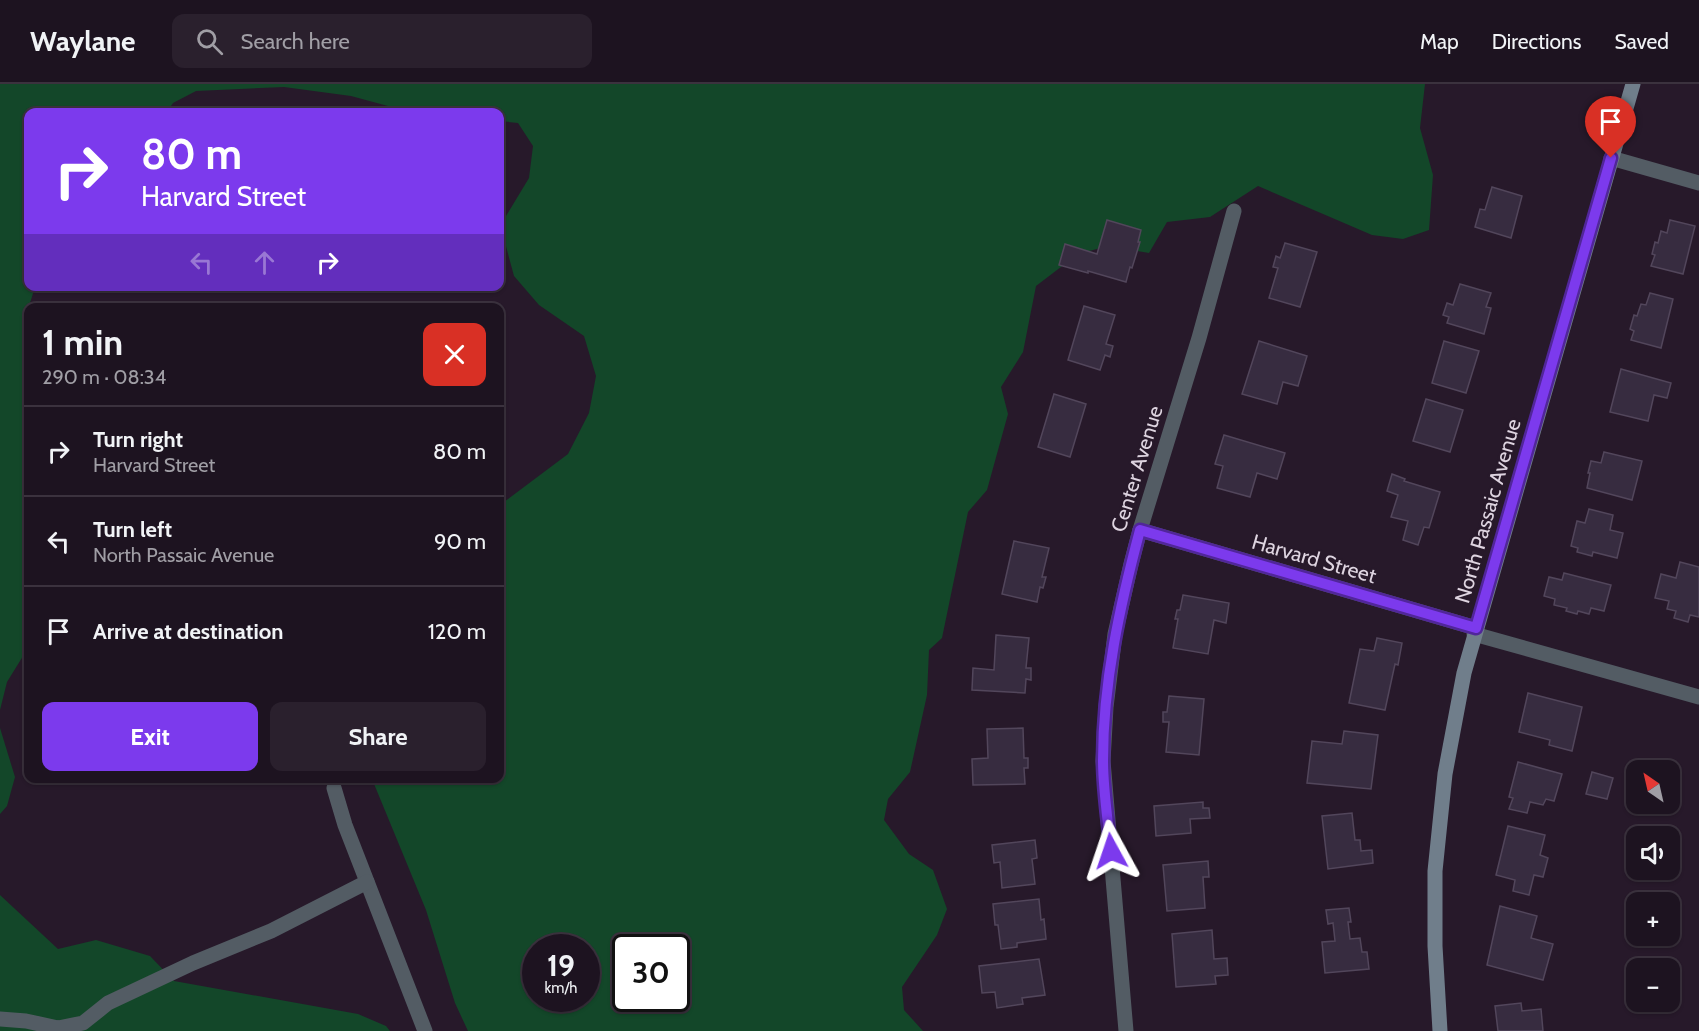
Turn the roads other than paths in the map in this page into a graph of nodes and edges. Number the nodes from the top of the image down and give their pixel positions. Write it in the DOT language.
graph roads {
  1 [pos="1633,84"];
  2 [pos="1611,158"];
  3 [pos="1699,183"];
  4 [pos="1234,212"];
  5 [pos="1140,530"];
  6 [pos="1475,631"];
  7 [pos="1699,697"];
  8 [pos="334,788"];
  9 [pos="367,882"];
  10 [pos="0,1019"];
  11 [pos="425,1031"];
  12 [pos="1126,1031"];
  13 [pos="1440,1031"];
  1 -- 2 [label="main road, North Passaic Avenue"];
  2 -- 3 [label="street"];
  2 -- 6 [label="main road, North Passaic Avenue"];
  4 -- 5 [label="street, Center Avenue"];
  5 -- 6 [label="street, Harvard Street"];
  5 -- 12 [label="street, Center Avenue"];
  6 -- 7 [label="street, Harvard Street"];
  6 -- 13 [label="main road, North Passaic Avenue"];
  8 -- 9 [label="street"];
  9 -- 10 [label="street"];
  9 -- 11 [label="street"];
}
